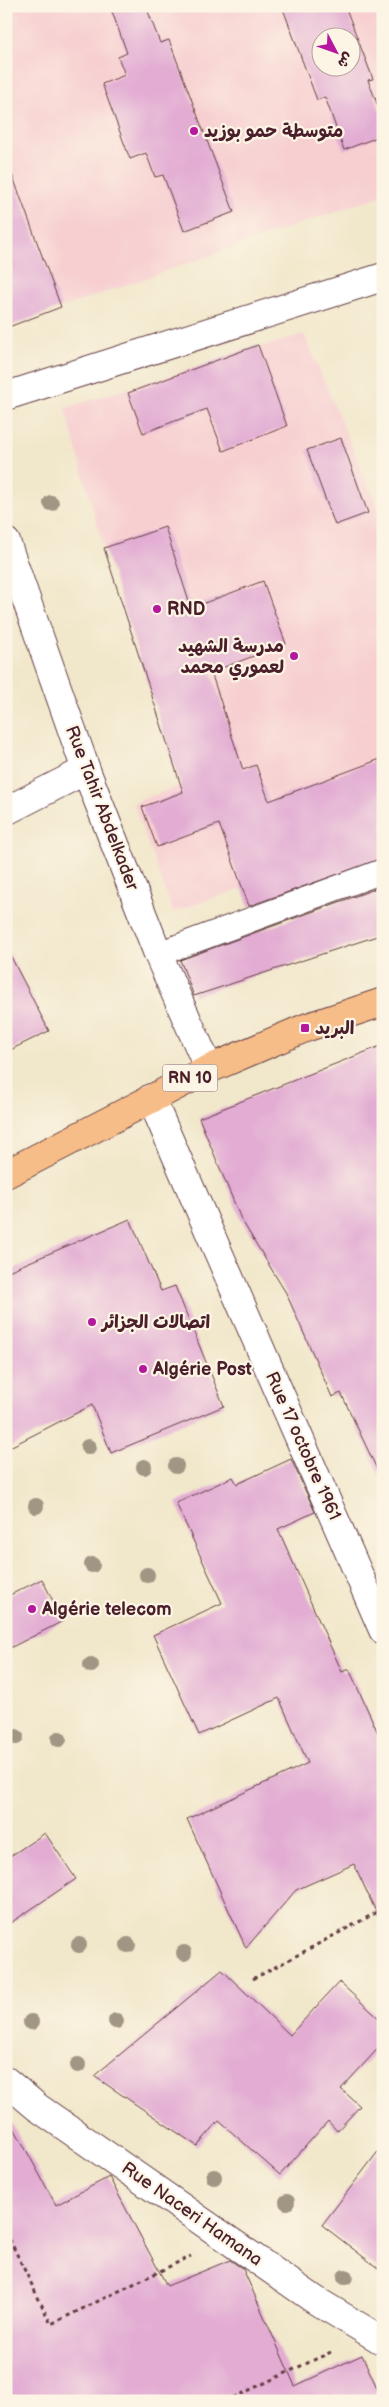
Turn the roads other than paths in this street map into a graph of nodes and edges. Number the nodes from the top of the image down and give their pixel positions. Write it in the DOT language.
graph roads {
  1 [pos="383,277"];
  2 [pos="6,396"];
  3 [pos="6,542"];
  4 [pos="86,770"];
  5 [pos="6,811"];
  6 [pos="383,871"];
  7 [pos="158,954"];
  8 [pos="383,1002"];
  9 [pos="209,1069"];
  10 [pos="151,1098"];
  11 [pos="6,1174"];
  12 [pos="383,1630"];
  13 [pos="6,2081"];
  14 [pos="377,2337"];
  1 -- 2 [label="street"];
  3 -- 4 [label="street, Rue Tahir Abdelkader"];
  4 -- 5 [label="street"];
  4 -- 7 [label="street, Rue Tahir Abdelkader"];
  6 -- 7 [label="lane"];
  7 -- 9 [label="street, Rue Tahir Abdelkader"];
  8 -- 9 [label="main road, RN 10"];
  9 -- 10 [label="main road, RN 10"];
  10 -- 11 [label="main road, RN 10"];
  10 -- 12 [label="street, Rue 17 octobre 1961"];
  13 -- 14 [label="street, Rue Naceri Hamana"];
}
